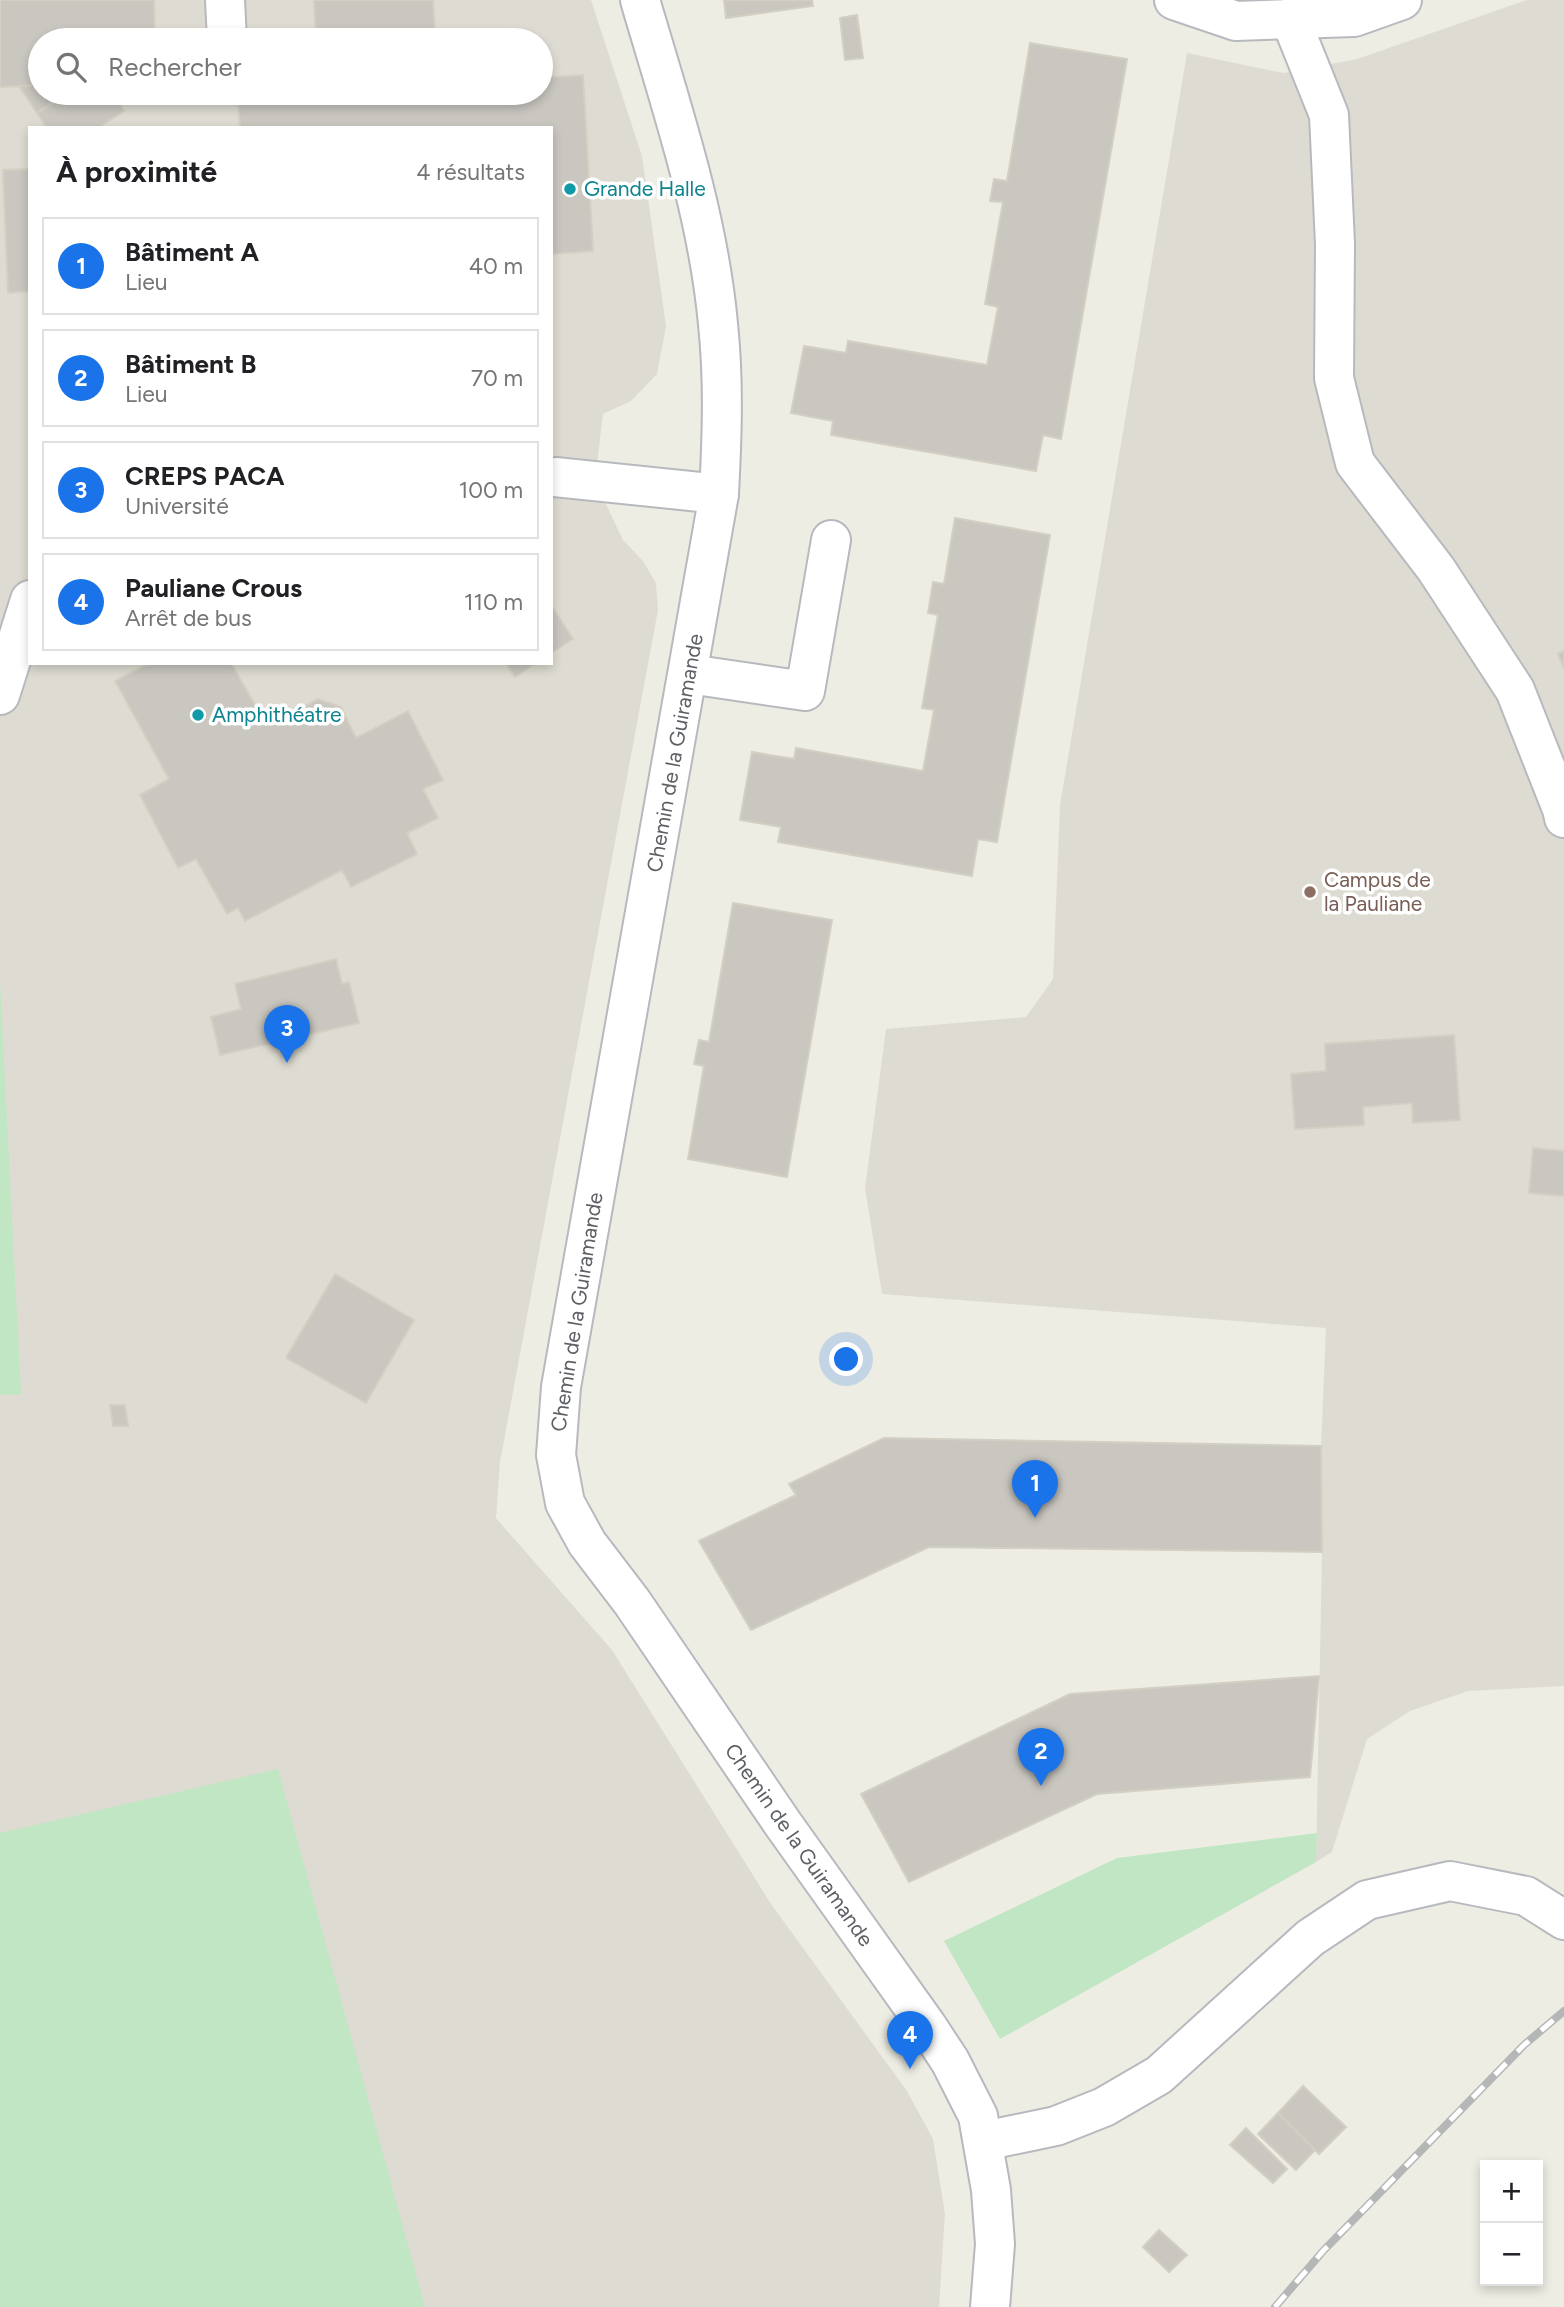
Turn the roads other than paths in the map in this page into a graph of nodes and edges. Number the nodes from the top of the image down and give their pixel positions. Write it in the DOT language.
graph roads {
  1 [pos="225,0"];
  2 [pos="640,0"];
  3 [pos="1174,0"];
  4 [pos="1402,0"];
  5 [pos="1290,18"];
  6 [pos="226,28"];
  7 [pos="555,477"];
  8 [pos="719,494"];
  9 [pos="831,540"];
  10 [pos="28,606"];
  11 [pos="689,674"];
  12 [pos="0,695"];
  13 [pos="1564,818"];
  14 [pos="1564,1920"];
  15 [pos="984,2141"];
  16 [pos="990,2307"];
  1 -- 6 [label="street"];
  2 -- 8 [label="street, Chemin de la Guiramande"];
  3 -- 5 [label="street"];
  4 -- 5 [label="street"];
  5 -- 13 [label="street"];
  7 -- 8 [label="street"];
  8 -- 11 [label="street, Chemin de la Guiramande"];
  9 -- 11 [label="street"];
  10 -- 12 [label="street"];
  11 -- 15 [label="street, Chemin de la Guiramande"];
  14 -- 15 [label="street"];
  15 -- 16 [label="street, Chemin de la Guiramande"];
}
